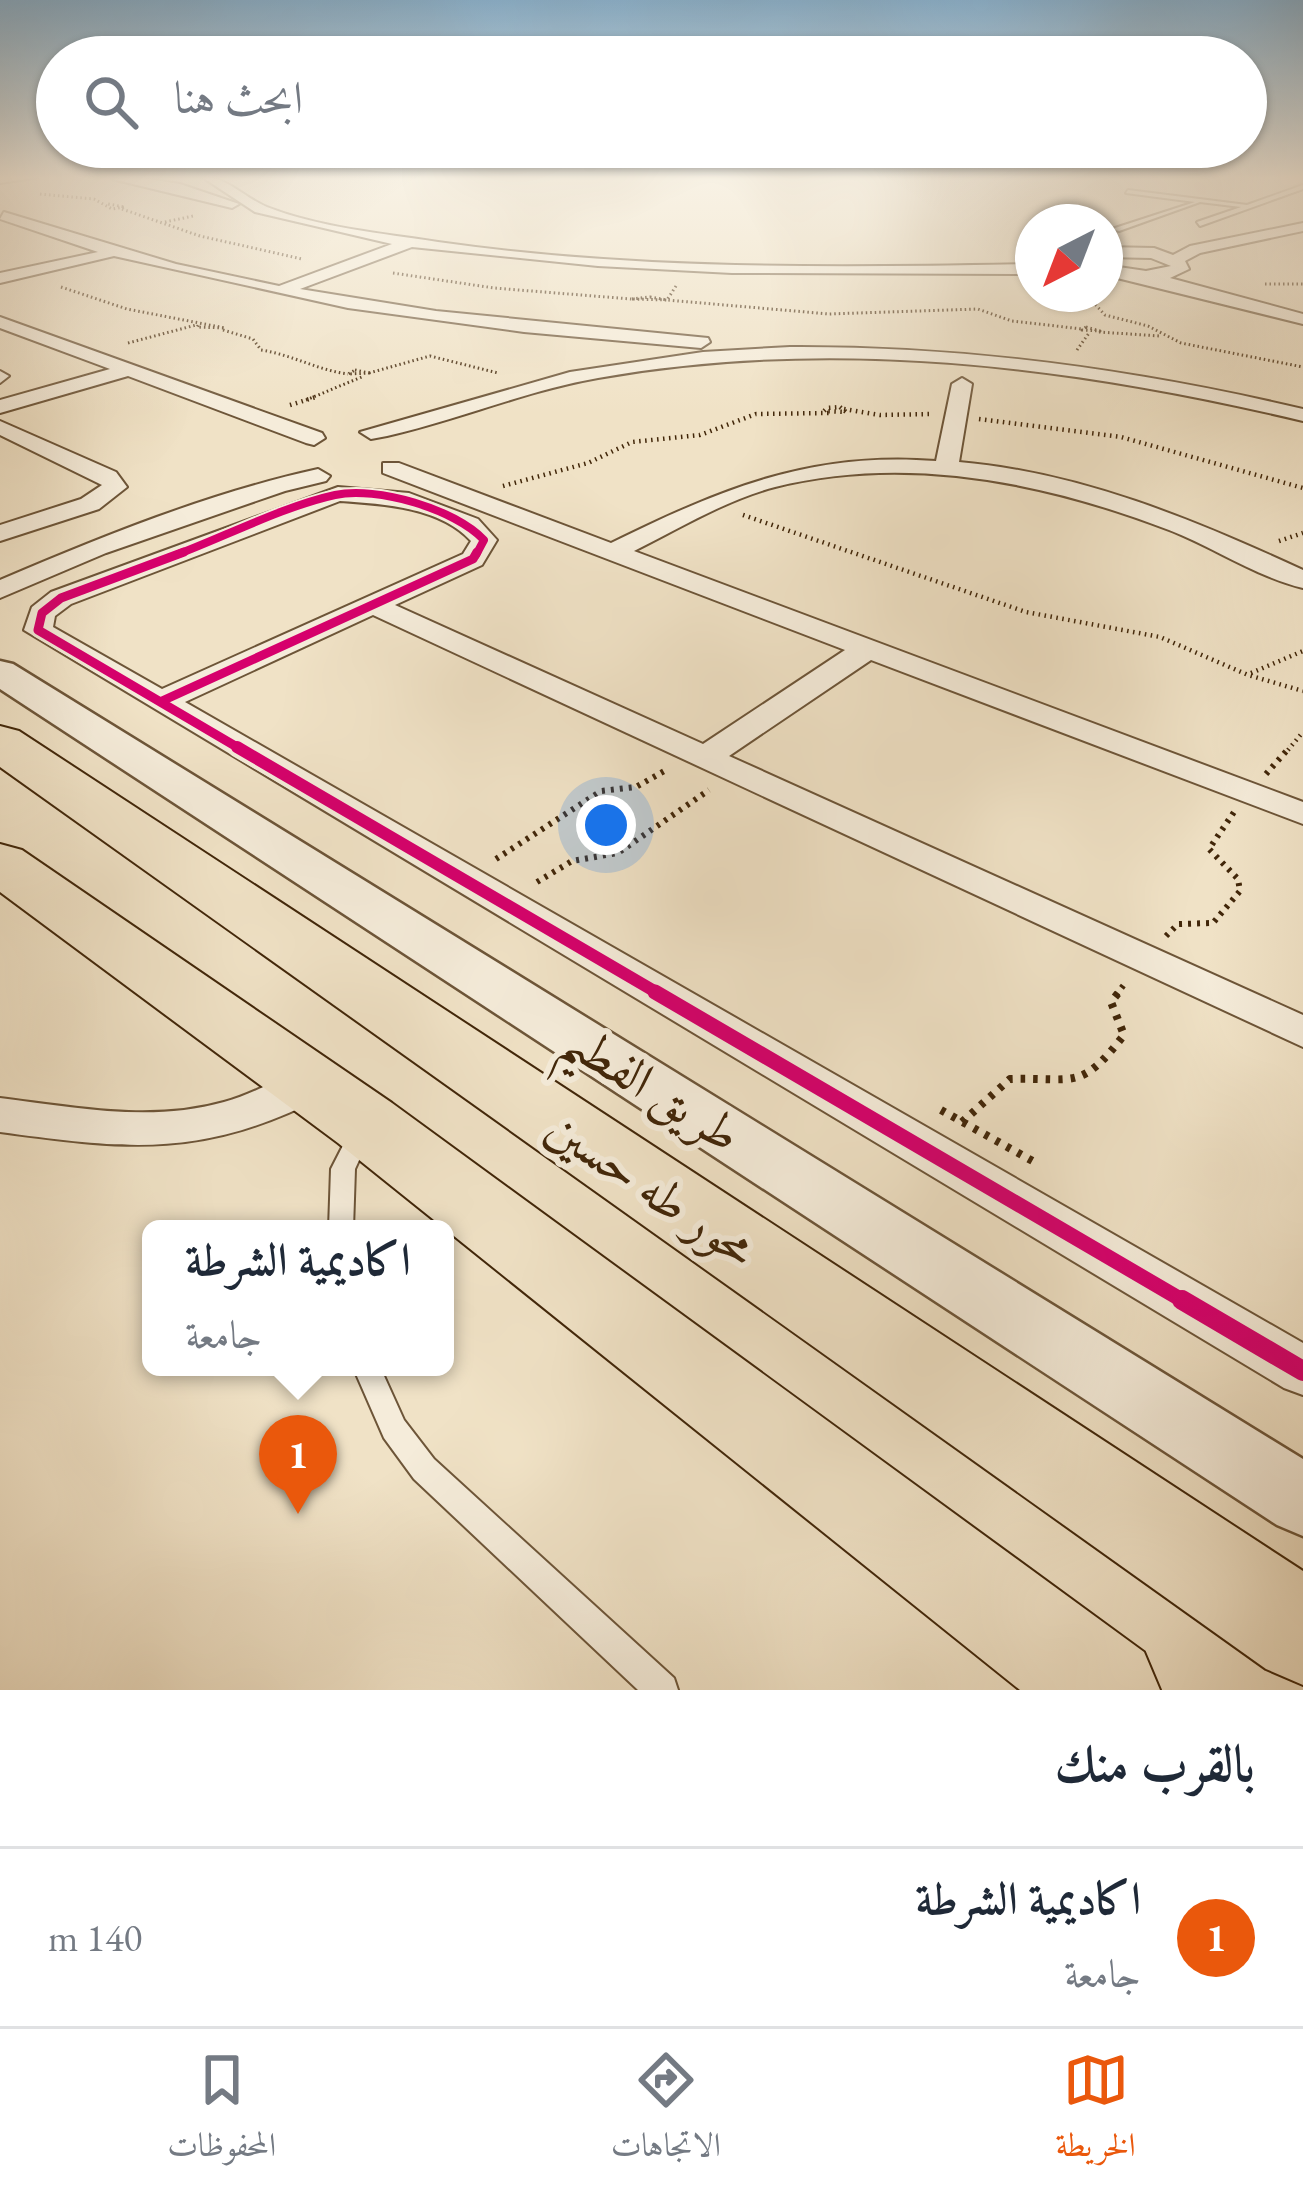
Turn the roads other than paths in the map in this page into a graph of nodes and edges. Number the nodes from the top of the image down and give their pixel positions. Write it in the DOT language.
graph roads {
  1 [pos="101,256"];
  2 [pos="127,256"];
  3 [pos="376,256"];
  4 [pos="539,256"];
  5 [pos="589,256"];
  6 [pos="732,256"];
  7 [pos="1151,256"];
  8 [pos="1189,256"];
  9 [pos="1015,257"];
  10 [pos="592,262"];
  11 [pos="1179,265"];
  12 [pos="1015,269"];
  13 [pos="1123,273"];
  14 [pos="1140,275"];
  15 [pos="0,278"];
  16 [pos="280,291"];
  17 [pos="1303,310"];
  18 [pos="1303,319"];
  19 [pos="0,322"];
  20 [pos="654,339"];
  21 [pos="817,357"];
  22 [pos="865,357"];
  23 [pos="662,362"];
  24 [pos="929,365"];
  25 [pos="128,370"];
  26 [pos="1000,371"];
  27 [pos="962,384"];
  28 [pos="0,407"];
  29 [pos="1302,418"];
  30 [pos="0,427"];
  31 [pos="342,434"];
  32 [pos="288,456"];
  33 [pos="400,457"];
  34 [pos="946,470"];
  35 [pos="318,476"];
  36 [pos="0,533"];
  37 [pos="613,552"];
  38 [pos="0,564"];
  39 [pos="1303,580"];
  40 [pos="0,590"];
  41 [pos="374,605"];
  42 [pos="866,650"];
  43 [pos="0,673"];
  44 [pos="162,701"];
  45 [pos="0,742"];
  46 [pos="707,774"];
  47 [pos="1303,814"];
  48 [pos="0,863"];
  49 [pos="1303,1032"];
  50 [pos="338,1102"];
  51 [pos="0,1115"];
  52 [pos="340,1220"];
  53 [pos="1303,1371"];
  54 [pos="370,1376"];
  55 [pos="1303,1500"];
  56 [pos="1303,1632"];
  57 [pos="662,1690"];
  58 [pos="1106,1690"];
  1 -- 15 [label="street"];
  2 -- 16 [label="street"];
  3 -- 16 [label="street"];
  4 -- 10 [label="street"];
  5 -- 10 [label="street"];
  6 -- 9 [label="street"];
  7 -- 11 [label="street"];
  8 -- 11 [label="street"];
  10 -- 12 [label="street"];
  11 -- 14 [label="street"];
  11 -- 17 [label="street"];
  13 -- 14 [label="street"];
  14 -- 18 [label="street"];
  16 -- 20 [label="street"];
  19 -- 25 [label="street"];
  20 -- 21 [label="street"];
  20 -- 23 [label="street"];
  21 -- 22 [label="street"];
  21 -- 23 [label="street"];
  21 -- 33 [label="street"];
  22 -- 24 [label="street"];
  22 -- 29 [label="street"];
  23 -- 31 [label="street"];
  24 -- 26 [label="street"];
  24 -- 27 [label="street"];
  25 -- 28 [label="street"];
  25 -- 31 [label="street"];
  26 -- 27 [label="street"];
  26 -- 29 [label="street"];
  27 -- 34 [label="street"];
  30 -- 36 [label="street"];
  31 -- 32 [label="street"];
  31 -- 33 [label="street"];
  32 -- 35 [label="street"];
  32 -- 38 [label="street"];
  33 -- 35 [label="street"];
  33 -- 37 [label="street"];
  34 -- 37 [label="street"];
  34 -- 39 [label="street"];
  35 -- 40 [label="street"];
  37 -- 42 [label="street"];
  41 -- 44 [label="street"];
  41 -- 44 [label="street"];
  41 -- 46 [label="street"];
  42 -- 46 [label="street"];
  42 -- 47 [label="street"];
  43 -- 55 [label="street, طريق الفطيم"];
  44 -- 53 [label="street"];
  45 -- 56 [label="main road, محور طه حسين"];
  46 -- 49 [label="street"];
  48 -- 50 [label="main road"];
  50 -- 51 [label="street"];
  50 -- 52 [label="lane"];
  50 -- 58 [label="main road"];
  54 -- 57 [label="lane"];
}
